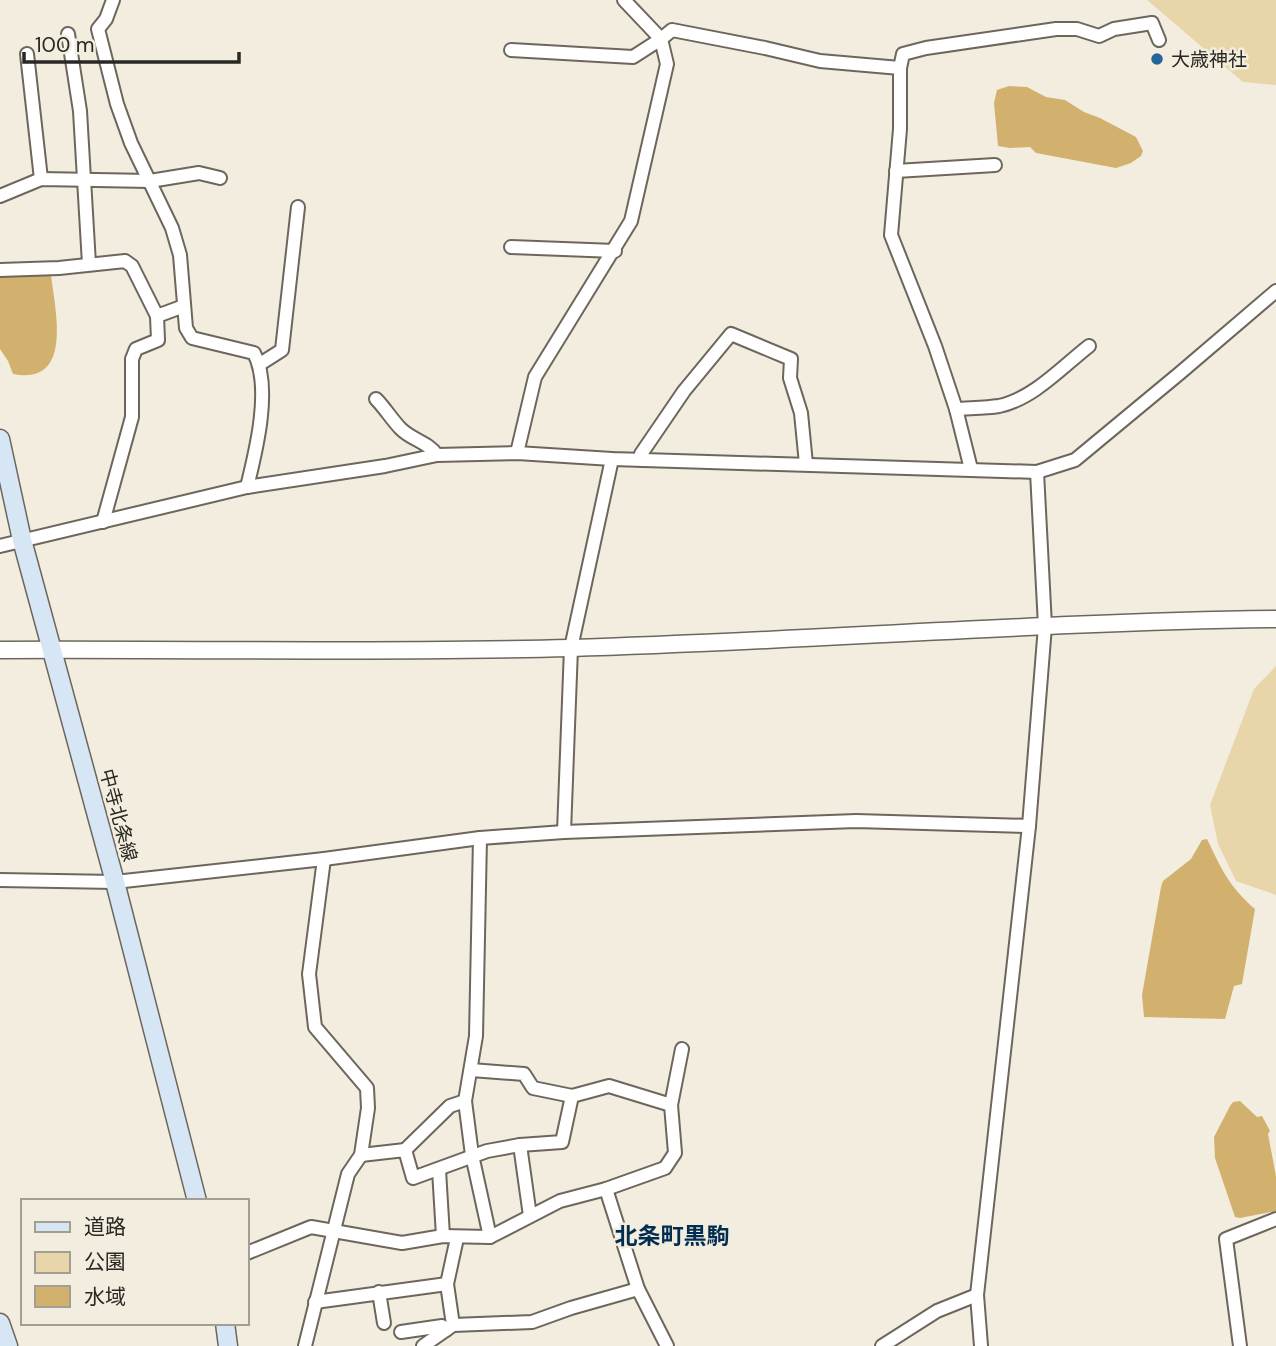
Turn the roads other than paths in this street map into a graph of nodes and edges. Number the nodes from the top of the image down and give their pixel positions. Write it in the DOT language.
graph roads {
  1 [pos="113,0"];
  2 [pos="624,0"];
  3 [pos="68,34"];
  4 [pos="661,39"];
  5 [pos="1159,40"];
  6 [pos="511,50"];
  7 [pos="27,54"];
  8 [pos="900,68"];
  9 [pos="995,165"];
  10 [pos="896,172"];
  11 [pos="41,178"];
  12 [pos="220,178"];
  13 [pos="83,180"];
  14 [pos="150,181"];
  15 [pos="0,196"];
  16 [pos="298,207"];
  17 [pos="510,247"];
  18 [pos="615,251"];
  19 [pos="89,264"];
  20 [pos="0,270"];
  21 [pos="1276,291"];
  22 [pos="184,306"];
  23 [pos="158,316"];
  24 [pos="1089,346"];
  25 [pos="260,365"];
  26 [pos="376,399"];
  27 [pos="956,408"];
  28 [pos="0,439"];
  29 [pos="517,453"];
  30 [pos="438,455"];
  31 [pos="612,459"];
  32 [pos="642,460"];
  33 [pos="806,464"];
  34 [pos="971,469"];
  35 [pos="1037,472"];
  36 [pos="247,487"];
  37 [pos="103,522"];
  38 [pos="22,540"];
  39 [pos="0,546"];
  40 [pos="1276,619"];
  41 [pos="1045,626"];
  42 [pos="572,648"];
  43 [pos="0,650"];
  44 [pos="53,650"];
  45 [pos="1029,826"];
  46 [pos="564,832"];
  47 [pos="480,838"];
  48 [pos="324,859"];
  49 [pos="0,880"];
  50 [pos="115,882"];
  51 [pos="682,1049"];
  52 [pos="471,1070"];
  53 [pos="572,1096"];
  54 [pos="465,1101"];
  55 [pos="671,1105"];
  56 [pos="520,1145"];
  57 [pos="405,1150"];
  58 [pos="361,1155"];
  59 [pos="472,1155"];
  60 [pos="439,1170"];
  61 [pos="606,1189"];
  62 [pos="196,1199"];
  63 [pos="530,1216"];
  64 [pos="1276,1219"];
  65 [pos="333,1231"];
  66 [pos="443,1236"];
  67 [pos="490,1237"];
  68 [pos="457,1238"];
  69 [pos="248,1253"];
  70 [pos="447,1284"];
  71 [pos="638,1289"];
  72 [pos="379,1292"];
  73 [pos="977,1295"];
  74 [pos="314,1302"];
  75 [pos="0,1323"];
  76 [pos="384,1323"];
  77 [pos="225,1325"];
  78 [pos="450,1328"];
  79 [pos="401,1332"];
  80 [pos="437,1342"];
  81 [pos="8,1346"];
  82 [pos="228,1346"];
  83 [pos="305,1346"];
  84 [pos="423,1346"];
  85 [pos="667,1346"];
  86 [pos="882,1346"];
  87 [pos="981,1346"];
  88 [pos="1240,1346"];
  1 -- 14 [label="street"];
  2 -- 4 [label="street"];
  3 -- 13 [label="street"];
  4 -- 6 [label="street"];
  4 -- 8 [label="street"];
  4 -- 18 [label="street"];
  5 -- 8 [label="street"];
  7 -- 11 [label="street"];
  8 -- 10 [label="street"];
  9 -- 10 [label="street"];
  10 -- 27 [label="street"];
  11 -- 13 [label="street"];
  11 -- 15 [label="street"];
  12 -- 14 [label="street"];
  13 -- 14 [label="street"];
  13 -- 19 [label="street"];
  14 -- 22 [label="street"];
  16 -- 25 [label="street"];
  17 -- 18 [label="street"];
  18 -- 29 [label="street"];
  19 -- 20 [label="street"];
  19 -- 23 [label="street"];
  21 -- 35 [label="street"];
  22 -- 23 [label="street"];
  22 -- 25 [label="street"];
  23 -- 37 [label="street"];
  24 -- 27 [label="street"];
  25 -- 36 [label="street"];
  26 -- 30 [label="street"];
  27 -- 34 [label="street"];
  28 -- 38 [label="main road, 中寺北条線"];
  29 -- 30 [label="street"];
  29 -- 31 [label="street"];
  30 -- 36 [label="street"];
  31 -- 32 [label="street"];
  31 -- 42 [label="street"];
  32 -- 33 [label="street"];
  32 -- 33 [label="street"];
  33 -- 34 [label="street"];
  34 -- 35 [label="street"];
  35 -- 41 [label="street"];
  36 -- 37 [label="street"];
  37 -- 38 [label="street"];
  38 -- 39 [label="street"];
  38 -- 44 [label="main road, 中寺北条線"];
  40 -- 41 [label="street"];
  41 -- 42 [label="street"];
  41 -- 45 [label="street"];
  42 -- 44 [label="street"];
  42 -- 46 [label="street"];
  43 -- 44 [label="street"];
  44 -- 50 [label="main road, 中寺北条線"];
  45 -- 46 [label="street"];
  45 -- 73 [label="street"];
  46 -- 47 [label="street"];
  47 -- 48 [label="street"];
  47 -- 52 [label="street"];
  48 -- 50 [label="street"];
  48 -- 58 [label="street"];
  49 -- 50 [label="street"];
  50 -- 62 [label="main road, 中寺北条線"];
  51 -- 55 [label="street"];
  52 -- 53 [label="street"];
  52 -- 54 [label="street"];
  53 -- 55 [label="street"];
  53 -- 56 [label="street"];
  54 -- 57 [label="street"];
  54 -- 59 [label="street"];
  55 -- 61 [label="street"];
  56 -- 59 [label="street"];
  56 -- 63 [label="street"];
  57 -- 58 [label="street"];
  57 -- 60 [label="street"];
  58 -- 65 [label="street"];
  59 -- 60 [label="street"];
  59 -- 67 [label="street"];
  60 -- 66 [label="street"];
  61 -- 63 [label="street"];
  61 -- 71 [label="street"];
  63 -- 67 [label="street"];
  64 -- 88 [label="street"];
  65 -- 66 [label="street"];
  65 -- 69 [label="street"];
  65 -- 74 [label="street"];
  66 -- 68 [label="street"];
  67 -- 68 [label="street"];
  68 -- 70 [label="street"];
  70 -- 72 [label="street"];
  70 -- 78 [label="street"];
  71 -- 78 [label="street"];
  71 -- 85 [label="street"];
  72 -- 74 [label="street"];
  72 -- 76 [label="street"];
  73 -- 86 [label="street"];
  73 -- 87 [label="street"];
  74 -- 83 [label="street"];
  75 -- 81 [label="main road"];
  77 -- 82 [label="main road"];
  78 -- 79 [label="street"];
  78 -- 80 [label="street"];
  80 -- 84 [label="street"];
}
